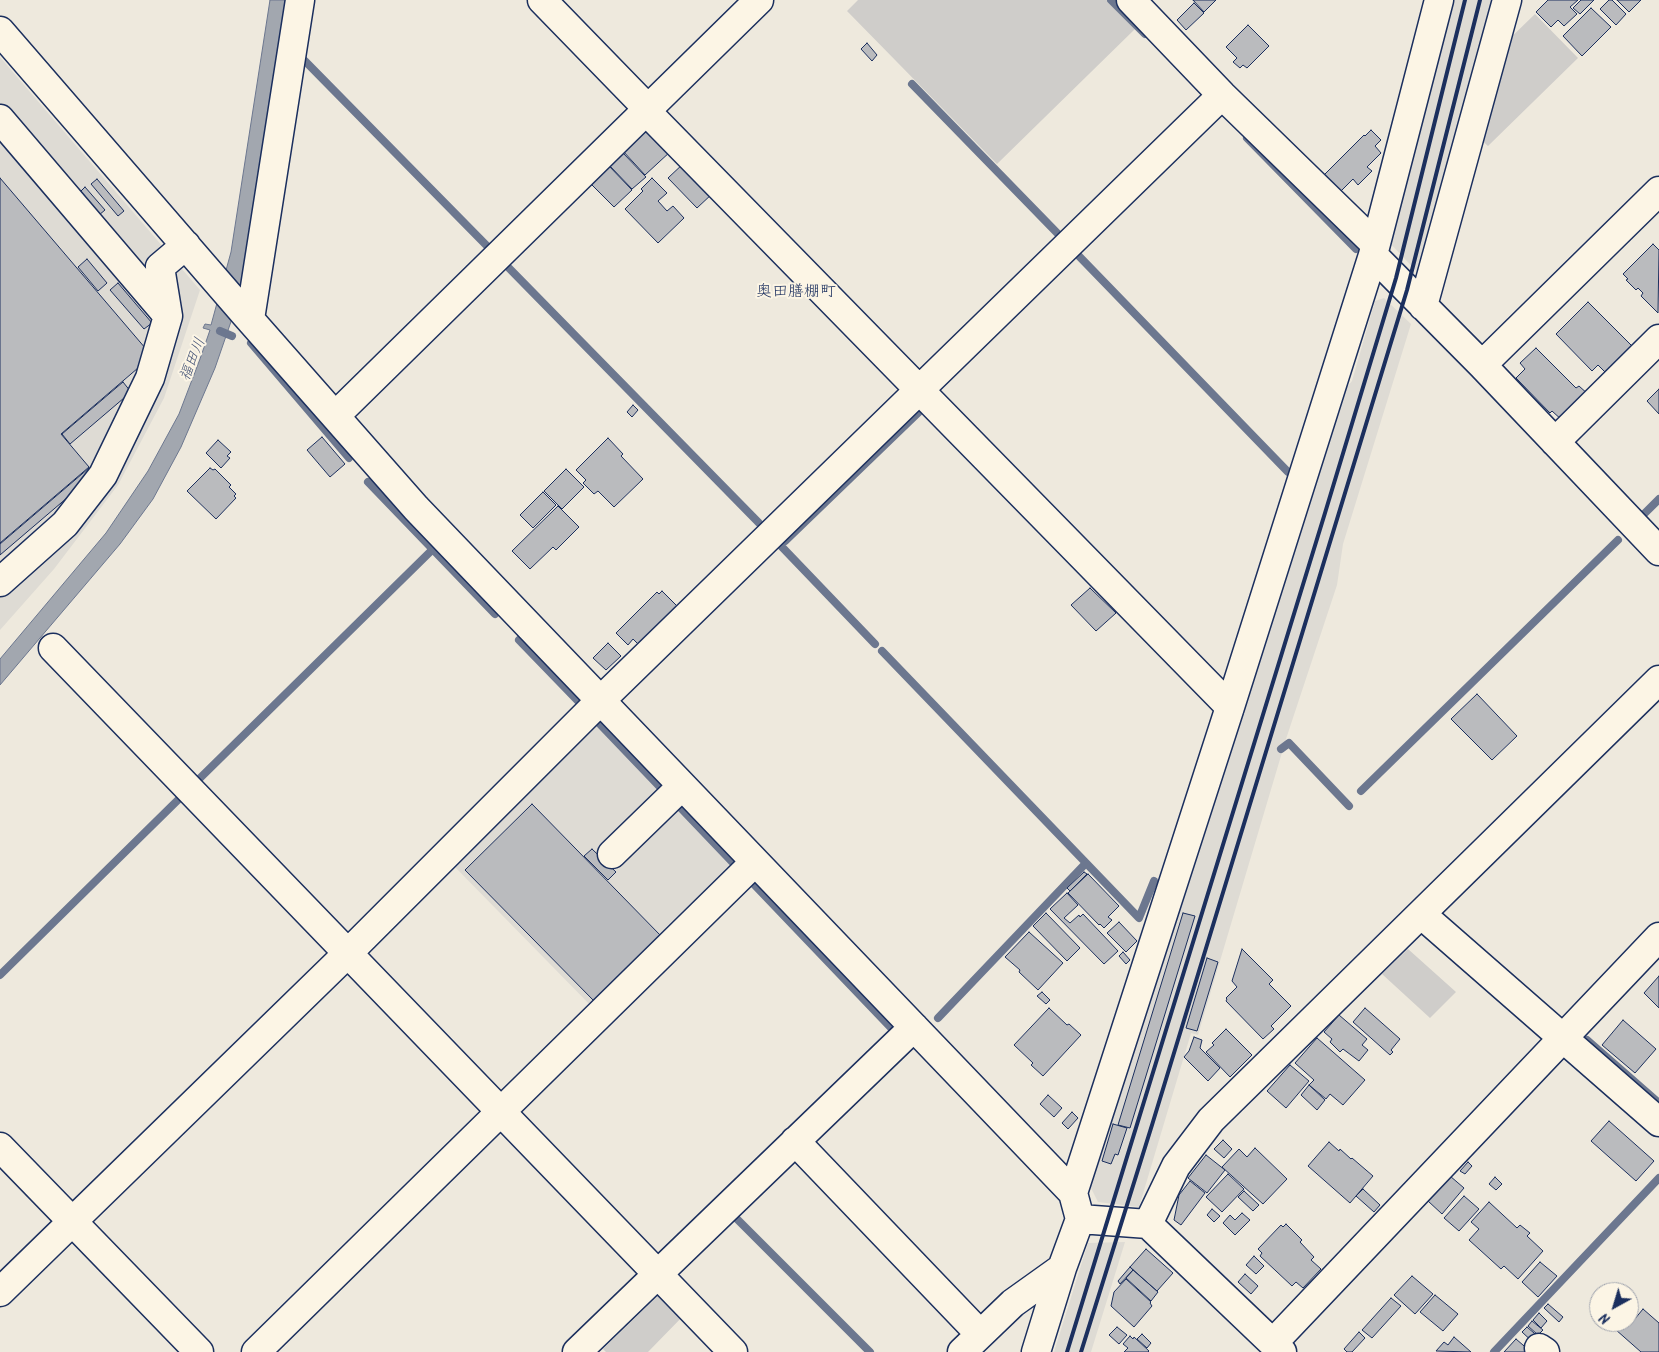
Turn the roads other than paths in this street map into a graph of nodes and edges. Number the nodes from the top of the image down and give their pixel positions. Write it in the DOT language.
graph roads {
  1 [pos="300,0"];
  2 [pos="542,0"];
  3 [pos="759,0"];
  4 [pos="1131,0"];
  5 [pos="1439,0"];
  6 [pos="1507,0"];
  7 [pos="0,31"];
  8 [pos="1222,95"];
  9 [pos="647,110"];
  10 [pos="0,119"];
  11 [pos="1659,191"];
  12 [pos="186,245"];
  13 [pos="1374,249"];
  14 [pos="1423,306"];
  15 [pos="168,316"];
  16 [pos="247,317"];
  17 [pos="1659,339"];
  18 [pos="1482,365"];
  19 [pos="918,389"];
  20 [pos="335,416"];
  21 [pos="1555,442"];
  22 [pos="1659,551"];
  23 [pos="0,582"];
  24 [pos="53,648"];
  25 [pos="1659,680"];
  26 [pos="600,701"];
  27 [pos="1230,707"];
  28 [pos="682,786"];
  29 [pos="612,854"];
  30 [pos="755,862"];
  31 [pos="1421,914"];
  32 [pos="1659,938"];
  33 [pos="348,953"];
  34 [pos="914,1027"];
  35 [pos="1563,1039"];
  36 [pos="502,1111"];
  37 [pos="1659,1122"];
  38 [pos="795,1141"];
  39 [pos="0,1146"];
  40 [pos="1073,1193"];
  41 [pos="1080,1219"];
  42 [pos="73,1221"];
  43 [pos="1148,1224"];
  44 [pos="1062,1268"];
  45 [pos="658,1272"];
  46 [pos="0,1292"];
  47 [pos="971,1343"];
  48 [pos="1278,1347"];
  49 [pos="199,1352"];
  50 [pos="256,1352"];
  51 [pos="577,1352"];
  52 [pos="734,1352"];
  53 [pos="1036,1352"];
  1 -- 16 [label="street"];
  2 -- 9 [label="street"];
  3 -- 9 [label="street"];
  4 -- 8 [label="street"];
  5 -- 13 [label="street"];
  6 -- 14 [label="street"];
  7 -- 12 [label="street"];
  8 -- 13 [label="street"];
  8 -- 19 [label="street"];
  9 -- 19 [label="street"];
  9 -- 20 [label="street"];
  10 -- 15 [label="street"];
  11 -- 18 [label="street"];
  12 -- 15 [label="street"];
  12 -- 16 [label="street"];
  13 -- 14 [label="street"];
  13 -- 27 [label="street"];
  14 -- 18 [label="street"];
  15 -- 23 [label="street"];
  16 -- 20 [label="street"];
  17 -- 21 [label="street"];
  18 -- 21 [label="street"];
  19 -- 26 [label="street"];
  19 -- 27 [label="street"];
  20 -- 26 [label="street"];
  21 -- 22 [label="street"];
  24 -- 33 [label="street"];
  25 -- 31 [label="street"];
  26 -- 28 [label="street"];
  26 -- 33 [label="street"];
  27 -- 40 [label="street"];
  28 -- 29 [label="street"];
  28 -- 30 [label="street"];
  30 -- 34 [label="street"];
  30 -- 36 [label="street"];
  31 -- 35 [label="street"];
  31 -- 43 [label="street"];
  32 -- 35 [label="street"];
  33 -- 36 [label="street"];
  33 -- 42 [label="street"];
  34 -- 38 [label="street"];
  34 -- 40 [label="street"];
  35 -- 37 [label="street"];
  35 -- 48 [label="street"];
  36 -- 45 [label="street"];
  36 -- 50 [label="street"];
  38 -- 45 [label="street"];
  38 -- 47 [label="street"];
  39 -- 42 [label="street"];
  40 -- 41 [label="street"];
  41 -- 43 [label="street"];
  41 -- 44 [label="street"];
  42 -- 46 [label="street"];
  42 -- 49 [label="street"];
  43 -- 48 [label="street"];
  44 -- 47 [label="street"];
  44 -- 53 [label="street"];
  45 -- 51 [label="street"];
  45 -- 52 [label="street"];
}
